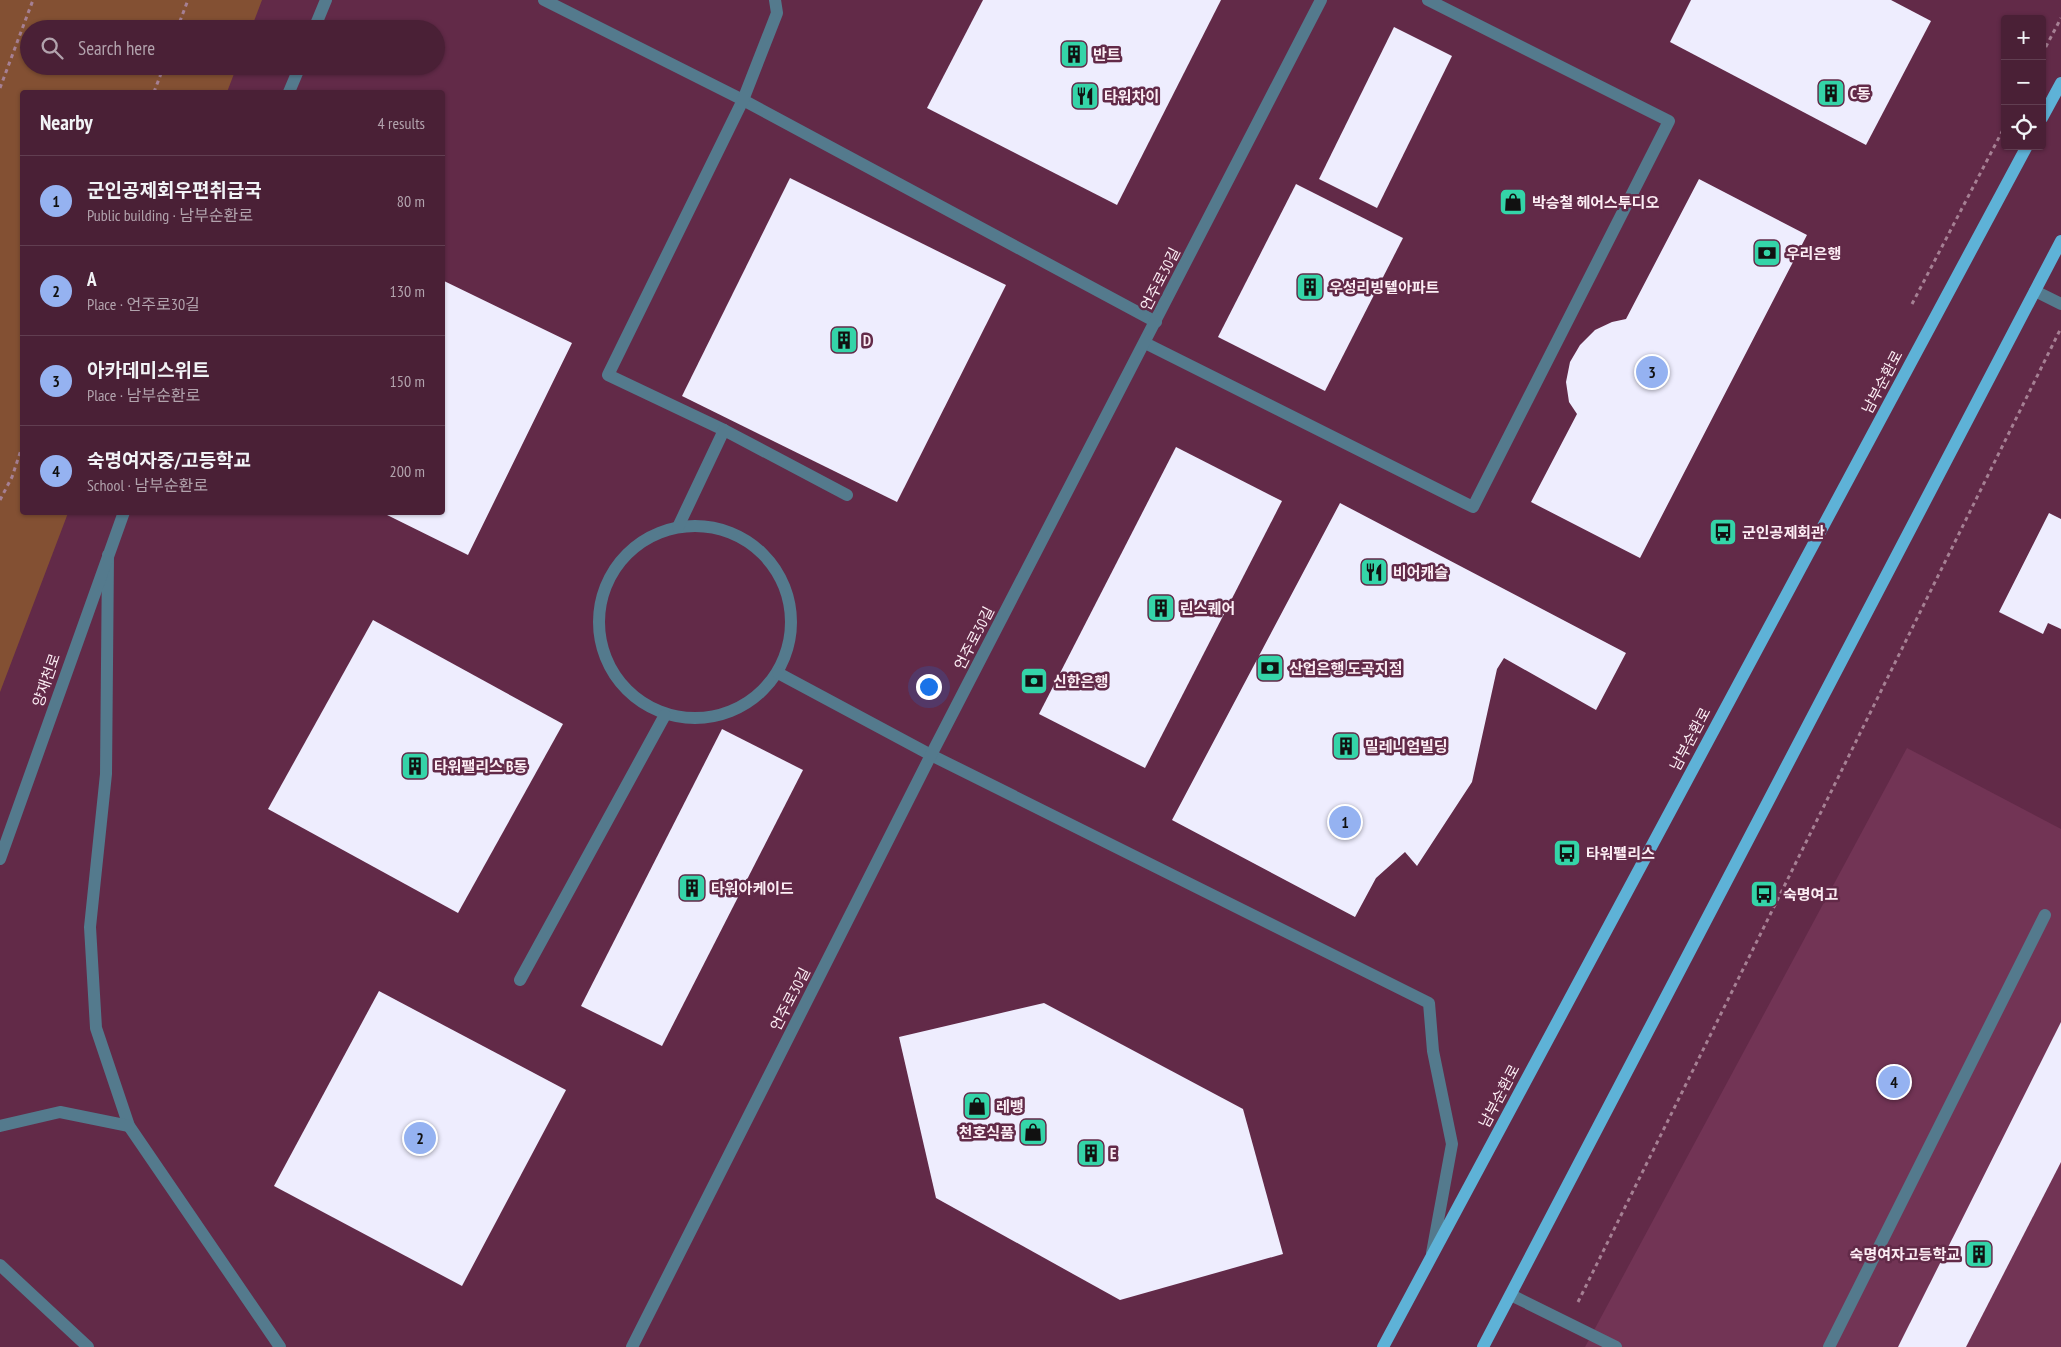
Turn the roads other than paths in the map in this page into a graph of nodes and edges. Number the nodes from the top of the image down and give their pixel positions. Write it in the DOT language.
graph roads {
  1 [pos="326,0"];
  2 [pos="544,0"];
  3 [pos="775,0"];
  4 [pos="1321,0"];
  5 [pos="1428,0"];
  6 [pos="318,20"];
  7 [pos="296,75"];
  8 [pos="2061,83"];
  9 [pos="290,90"];
  10 [pos="743,100"];
  11 [pos="2046,111"];
  12 [pos="2025,150"];
  13 [pos="2061,241"];
  14 [pos="2035,291"];
  15 [pos="2061,304"];
  16 [pos="1156,322"];
  17 [pos="1145,343"];
  18 [pos="724,430"];
  19 [pos="847,495"];
  20 [pos="123,515"];
  21 [pos="678,527"];
  22 [pos="108,555"];
  23 [pos="778,673"];
  24 [pos="665,715"];
  25 [pos="931,755"];
  26 [pos="0,859"];
  27 [pos="2045,915"];
  28 [pos="520,980"];
  29 [pos="0,1126"];
  30 [pos="129,1126"];
  31 [pos="1432,1255"];
  32 [pos="0,1265"];
  33 [pos="1511,1295"];
  34 [pos="88,1347"];
  35 [pos="280,1347"];
  36 [pos="632,1347"];
  37 [pos="1383,1347"];
  38 [pos="1484,1347"];
  39 [pos="1616,1347"];
  40 [pos="1829,1347"];
  1 -- 6 [label="street"];
  2 -- 10 [label="street"];
  3 -- 10 [label="street"];
  4 -- 16 [label="street, 언주로30길"];
  5 -- 17 [label="street"];
  7 -- 9 [label="street"];
  8 -- 11 [label="main road"];
  10 -- 16 [label="street"];
  10 -- 18 [label="street"];
  12 -- 31 [label="main road, 남부순환로"];
  13 -- 14 [label="main road"];
  14 -- 15 [label="street"];
  14 -- 33 [label="main road"];
  16 -- 17 [label="street, 언주로30길"];
  17 -- 25 [label="street, 언주로30길"];
  18 -- 19 [label="street"];
  18 -- 21 [label="street"];
  20 -- 22 [label="street, 양재천로"];
  21 -- 23 [label="street"];
  21 -- 24 [label="street"];
  22 -- 26 [label="street, 양재천로"];
  22 -- 30 [label="street"];
  23 -- 24 [label="street"];
  23 -- 25 [label="street"];
  24 -- 28 [label="street"];
  25 -- 31 [label="street"];
  25 -- 36 [label="street, 언주로30길"];
  27 -- 40 [label="street"];
  29 -- 30 [label="street"];
  30 -- 35 [label="street"];
  31 -- 37 [label="main road, 남부순환로"];
  32 -- 34 [label="street"];
  33 -- 38 [label="main road"];
  33 -- 39 [label="street"];
}
